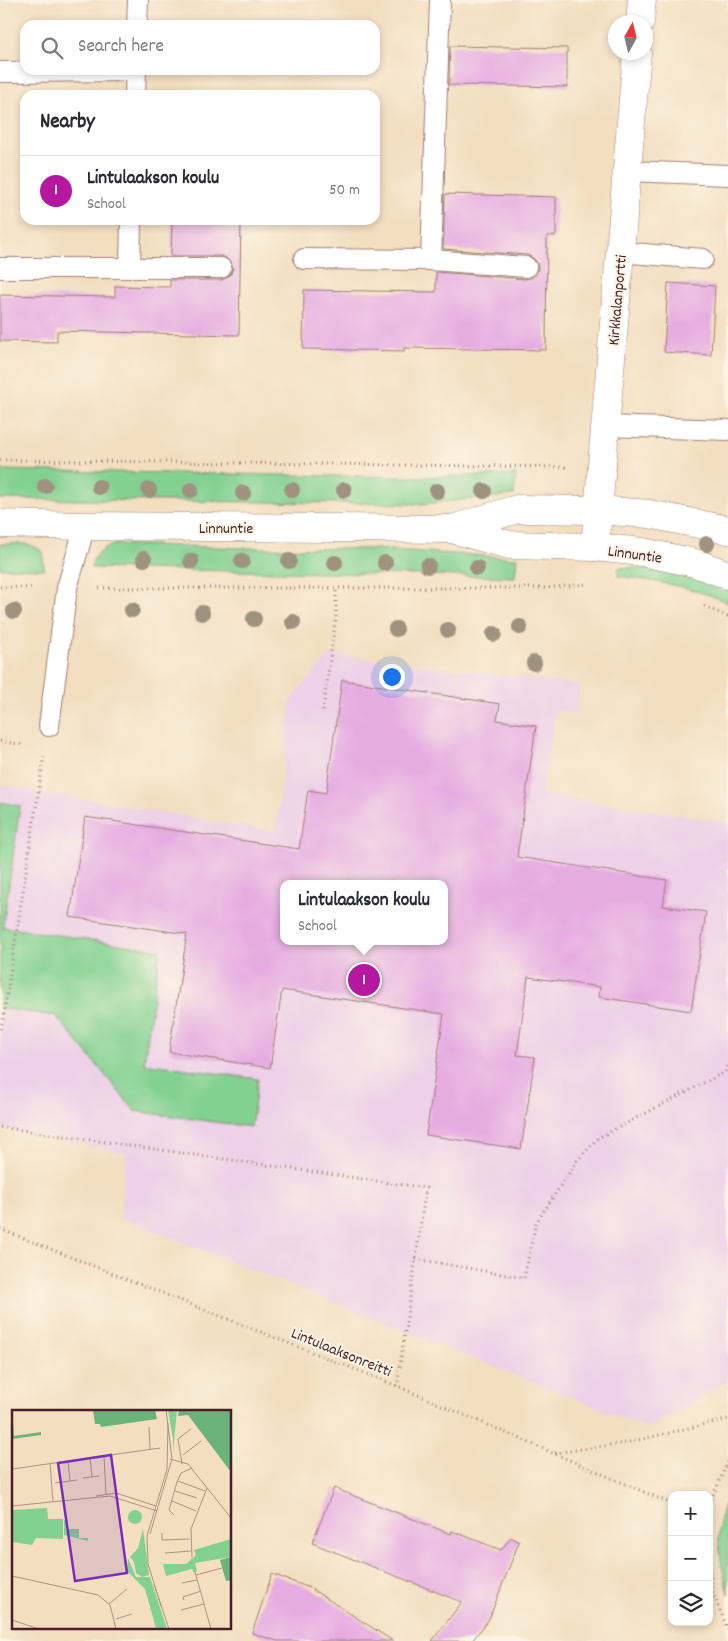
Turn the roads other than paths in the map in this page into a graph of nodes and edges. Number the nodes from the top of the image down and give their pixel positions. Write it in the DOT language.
graph roads {
  1 [pos="138,0"];
  2 [pos="440,0"];
  3 [pos="642,0"];
  4 [pos="641,15"];
  5 [pos="137,20"];
  6 [pos="636,60"];
  7 [pos="0,72"];
  8 [pos="20,72"];
  9 [pos="136,75"];
  10 [pos="135,90"];
  11 [pos="626,171"];
  12 [pos="728,175"];
  13 [pos="131,225"];
  14 [pos="620,252"];
  15 [pos="703,259"];
  16 [pos="304,260"];
  17 [pos="431,260"];
  18 [pos="526,267"];
  19 [pos="0,268"];
  20 [pos="130,268"];
  21 [pos="221,268"];
  22 [pos="605,426"];
  23 [pos="728,430"];
  24 [pos="598,510"];
  25 [pos="0,524"];
  26 [pos="85,526"];
  27 [pos="452,529"];
  28 [pos="728,530"];
  29 [pos="595,547"];
  30 [pos="728,575"];
  31 [pos="49,726"];
  1 -- 5 [label="lane"];
  2 -- 17 [label="lane"];
  3 -- 4 [label="street"];
  6 -- 11 [label="street, Kirkkalanportti"];
  7 -- 8 [label="lane"];
  9 -- 10 [label="lane"];
  11 -- 12 [label="lane"];
  11 -- 14 [label="street, Kirkkalanportti"];
  13 -- 20 [label="lane"];
  14 -- 15 [label="lane"];
  14 -- 22 [label="street, Kirkkalanportti"];
  16 -- 17 [label="lane"];
  17 -- 18 [label="lane"];
  19 -- 20 [label="lane"];
  20 -- 21 [label="lane"];
  22 -- 23 [label="lane"];
  22 -- 24 [label="street, Kirkkalanportti"];
  24 -- 27 [label="street, Linnuntie"];
  24 -- 28 [label="street, Linnuntie"];
  24 -- 29 [label="street, Kirkkalanportti"];
  25 -- 26 [label="street, Linnuntie"];
  26 -- 27 [label="street, Linnuntie"];
  26 -- 31 [label="lane"];
  27 -- 29 [label="street, Linnuntie"];
  29 -- 30 [label="street, Linnuntie"];
}
